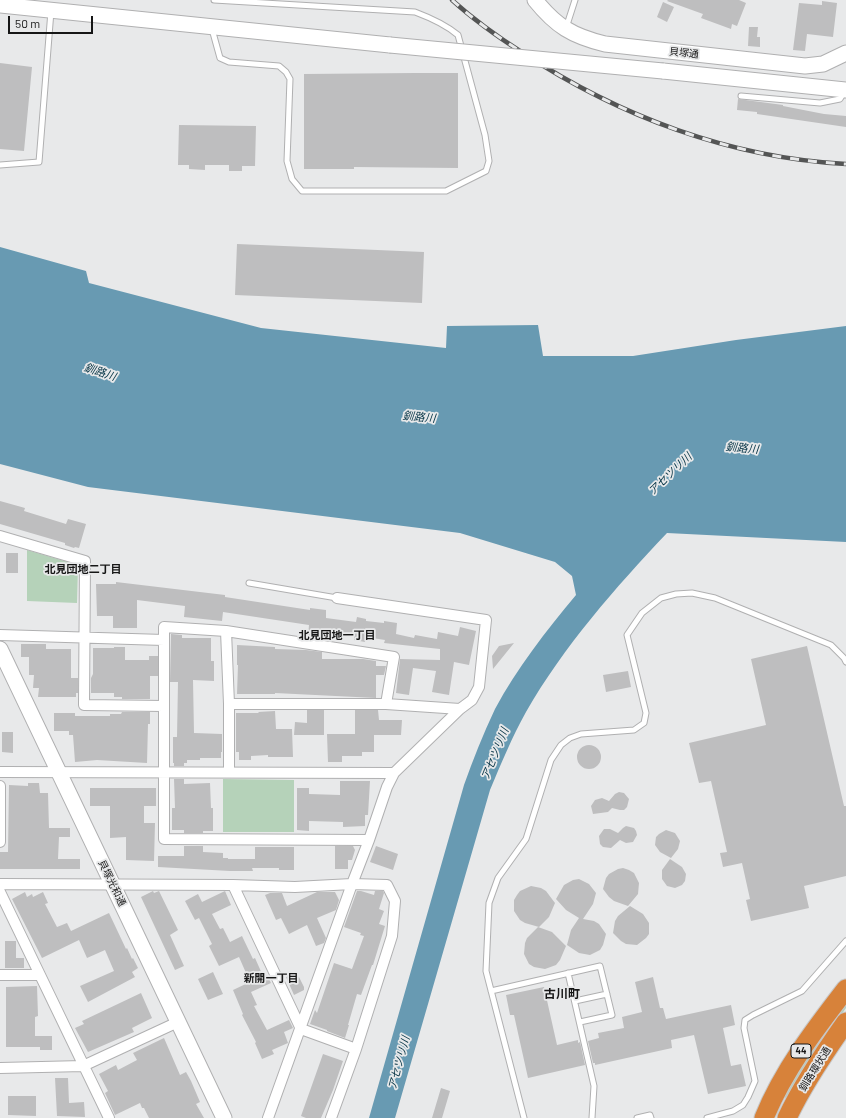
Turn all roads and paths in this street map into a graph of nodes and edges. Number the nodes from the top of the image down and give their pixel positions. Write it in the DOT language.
graph roads {
  1 [pos="214,0"];
  2 [pos="535,0"];
  3 [pos="575,0"];
  4 [pos="19,3"];
  5 [pos="0,5"];
  6 [pos="52,10"];
  7 [pos="212,27"];
  8 [pos="565,29"];
  9 [pos="846,53"];
  10 [pos="846,90"];
  11 [pos="741,96"];
  12 [pos="0,165"];
  13 [pos="0,536"];
  14 [pos="249,584"];
  15 [pos="337,598"];
  16 [pos="226,631"];
  17 [pos="0,635"];
  18 [pos="84,637"];
  19 [pos="164,640"];
  20 [pos="0,649"];
  21 [pos="846,662"];
  22 [pos="229,704"];
  23 [pos="386,704"];
  24 [pos="164,706"];
  25 [pos="460,709"];
  26 [pos="0,772"];
  27 [pos="58,772"];
  28 [pos="164,772"];
  29 [pos="229,772"];
  30 [pos="394,773"];
  31 [pos="0,786"];
  32 [pos="369,840"];
  33 [pos="0,842"];
  34 [pos="0,884"];
  35 [pos="112,884"];
  36 [pos="352,884"];
  37 [pos="233,885"];
  38 [pos="0,892"];
  39 [pos="846,941"];
  40 [pos="568,973"];
  41 [pos="0,975"];
  42 [pos="40,975"];
  43 [pos="846,989"];
  44 [pos="491,991"];
  45 [pos="607,994"];
  46 [pos="575,1001"];
  47 [pos="178,1022"];
  48 [pos="580,1022"];
  49 [pos="846,1022"];
  50 [pos="301,1029"];
  51 [pos="356,1049"];
  52 [pos="83,1066"];
  53 [pos="0,1068"];
  54 [pos="109,1118"];
  55 [pos="224,1118"];
  56 [pos="268,1118"];
  57 [pos="331,1118"];
  58 [pos="524,1118"];
  59 [pos="592,1118"];
  60 [pos="637,1118"];
  61 [pos="651,1118"];
  62 [pos="707,1118"];
  63 [pos="764,1118"];
  64 [pos="786,1118"];
  1 -- 7 [label="lane"];
  2 -- 8 [label="street, 貝塚通"];
  3 -- 8 [label="lane"];
  4 -- 5 [label="street"];
  4 -- 6 [label="street"];
  6 -- 7 [label="street"];
  6 -- 12 [label="lane"];
  7 -- 10 [label="street, bridge"];
  8 -- 9 [label="street, 貝塚通"];
  10 -- 11 [label="lane"];
  13 -- 18 [label="street"];
  14 -- 15 [label="lane"];
  15 -- 25 [label="street"];
  16 -- 19 [label="street"];
  16 -- 22 [label="street"];
  16 -- 23 [label="street"];
  17 -- 18 [label="street"];
  18 -- 19 [label="street"];
  18 -- 24 [label="street"];
  19 -- 24 [label="street"];
  20 -- 27 [label="street, 貝塚光和通"];
  21 -- 44 [label="lane"];
  22 -- 23 [label="street"];
  22 -- 29 [label="street"];
  23 -- 25 [label="street"];
  24 -- 28 [label="street"];
  25 -- 30 [label="street"];
  26 -- 27 [label="street"];
  27 -- 28 [label="street"];
  27 -- 35 [label="street, 貝塚光和通"];
  28 -- 29 [label="street"];
  28 -- 32 [label="street"];
  29 -- 30 [label="street"];
  30 -- 32 [label="street"];
  31 -- 33 [label="street"];
  32 -- 36 [label="street"];
  34 -- 35 [label="street"];
  35 -- 37 [label="street"];
  35 -- 47 [label="street, 貝塚光和通"];
  36 -- 37 [label="street"];
  36 -- 50 [label="street"];
  36 -- 51 [label="street"];
  37 -- 50 [label="street"];
  38 -- 42 [label="street"];
  39 -- 62 [label="lane"];
  40 -- 44 [label="lane"];
  40 -- 45 [label="lane"];
  40 -- 46 [label="lane"];
  41 -- 42 [label="street"];
  42 -- 52 [label="street"];
  43 -- 63 [label="highway, 44"];
  44 -- 58 [label="lane"];
  45 -- 46 [label="lane"];
  45 -- 48 [label="lane"];
  46 -- 48 [label="lane"];
  47 -- 52 [label="street"];
  47 -- 55 [label="street, 貝塚光和通"];
  48 -- 59 [label="lane"];
  49 -- 64 [label="highway, 釧路環状通 / 44"];
  50 -- 51 [label="street"];
  50 -- 56 [label="street"];
  51 -- 57 [label="street"];
  52 -- 53 [label="street"];
  52 -- 54 [label="street"];
  60 -- 61 [label="lane"];
}
